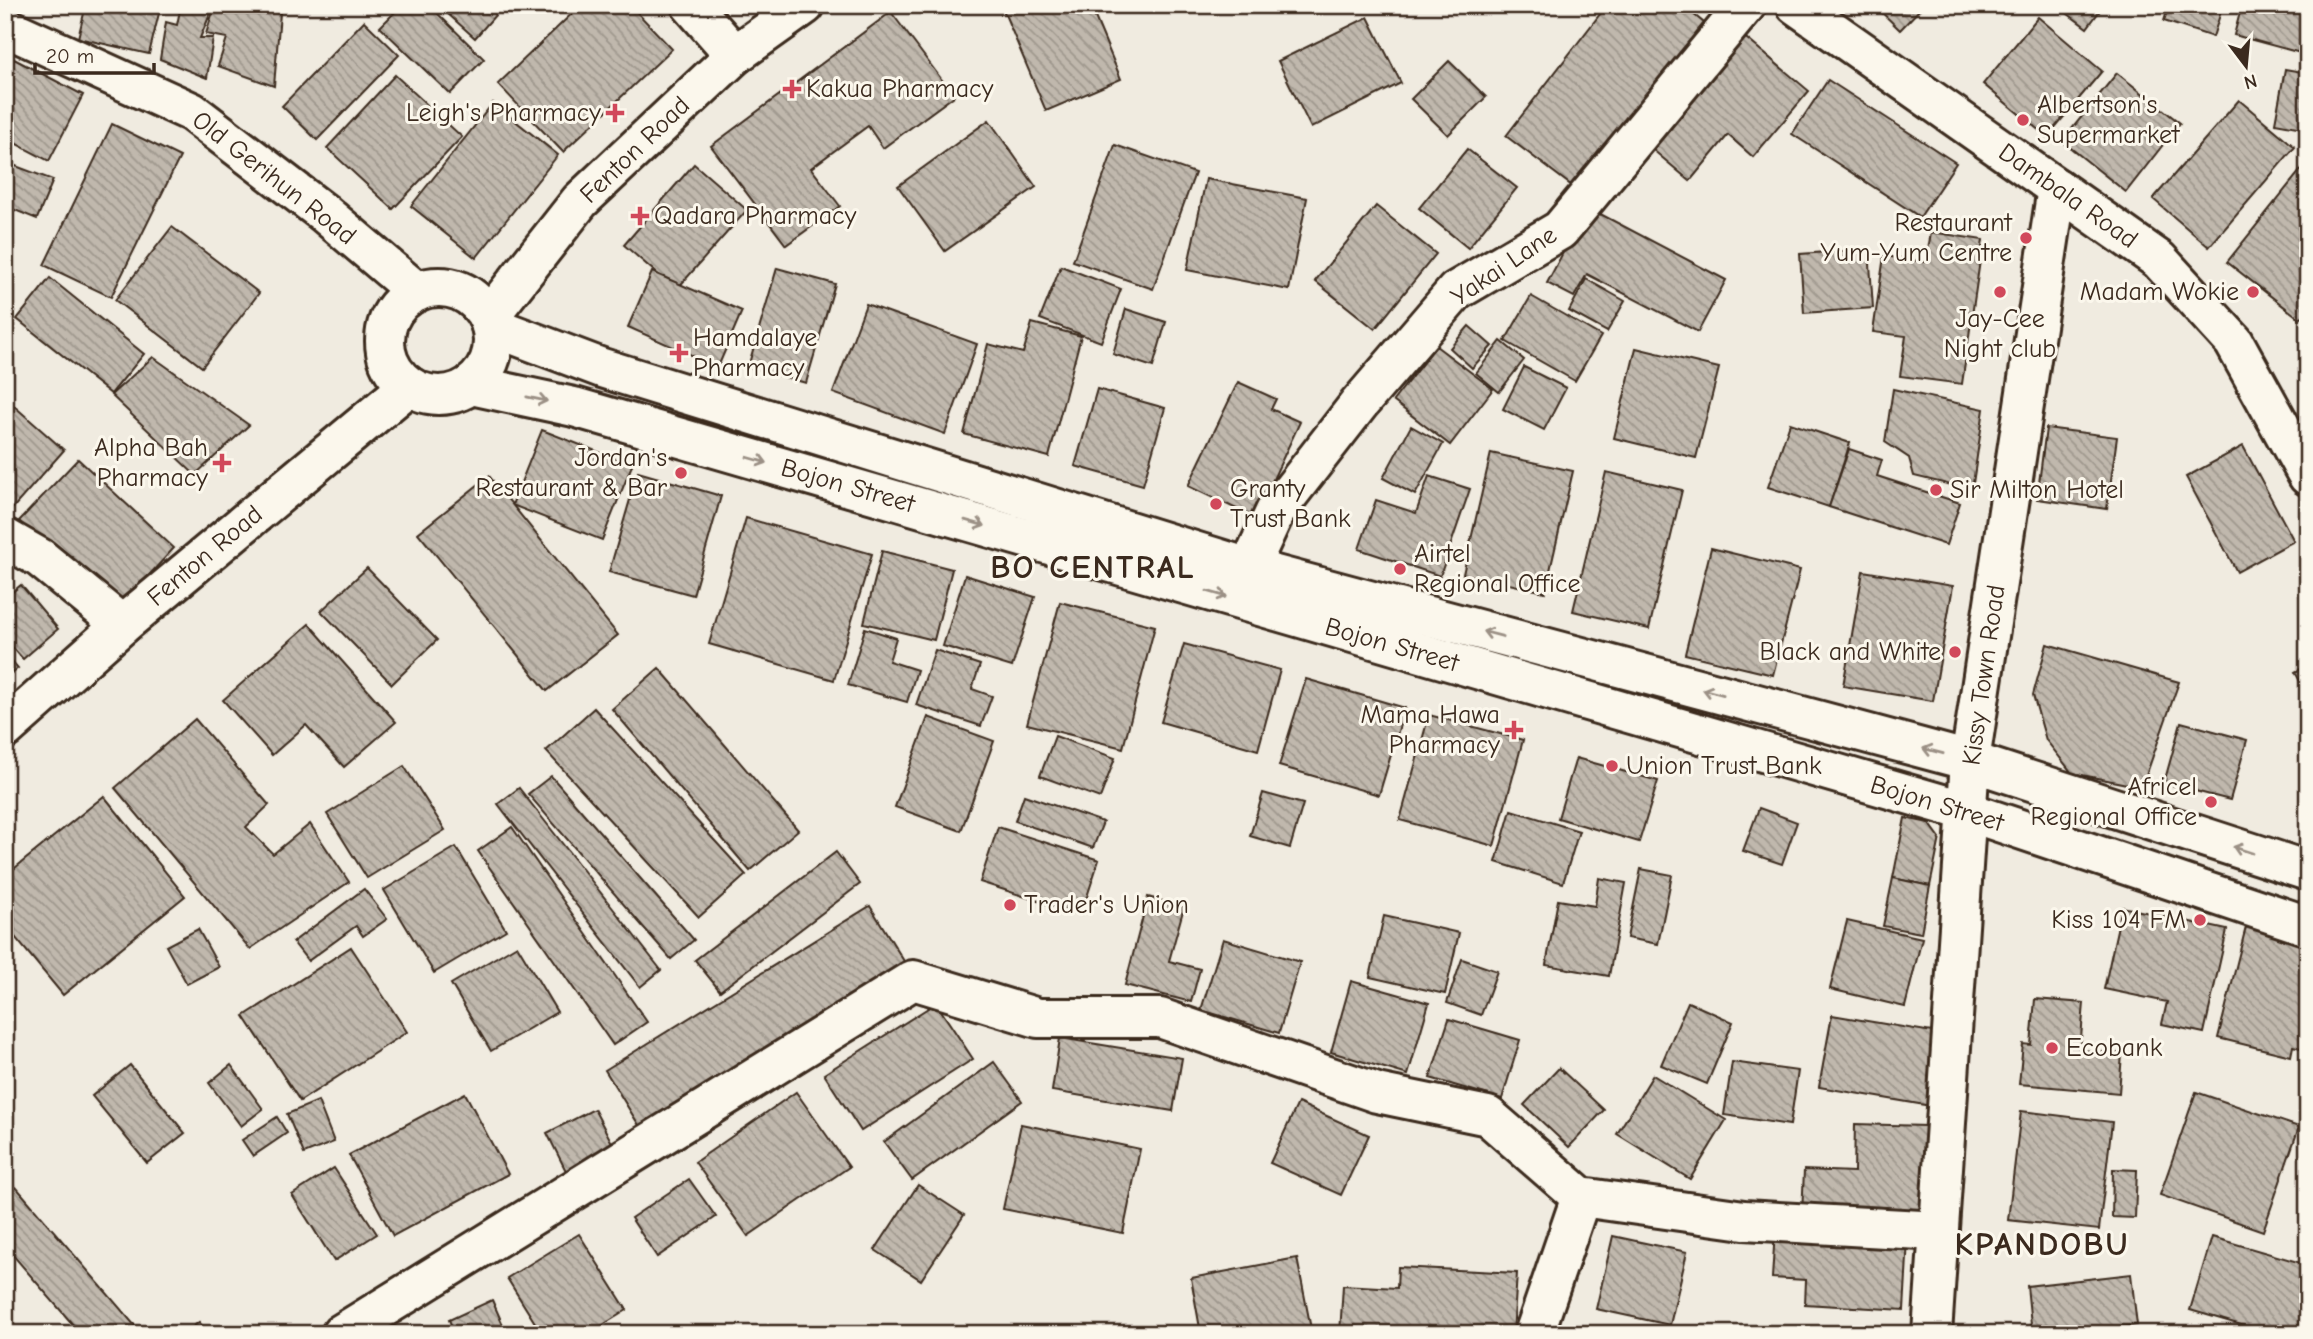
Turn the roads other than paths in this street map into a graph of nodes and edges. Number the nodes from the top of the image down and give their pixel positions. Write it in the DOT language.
graph roads {
  1 [pos="691,5"];
  2 [pos="806,5"];
  3 [pos="1746,5"];
  4 [pos="1796,5"];
  5 [pos="5,27"];
  6 [pos="736,55"];
  7 [pos="2057,188"];
  8 [pos="417,292"];
  9 [pos="489,322"];
  10 [pos="471,385"];
  11 [pos="409,386"];
  12 [pos="2308,476"];
  13 [pos="5,538"];
  14 [pos="1249,568"];
  15 [pos="122,625"];
  16 [pos="5,729"];
  17 [pos="1970,761"];
  18 [pos="1966,811"];
  19 [pos="2308,871"];
  20 [pos="2308,926"];
  21 [pos="1581,1197"];
  22 [pos="1939,1231"];
  23 [pos="341,1334"];
  24 [pos="1534,1334"];
  25 [pos="1932,1334"];
  1 -- 6 [label="street"];
  2 -- 6 [label="street, Fenton Road"];
  3 -- 14 [label="street, Yakai Lane"];
  4 -- 7 [label="street, Dambala Road"];
  5 -- 8 [label="street, Old Gerihun Road"];
  6 -- 9 [label="street, Fenton Road"];
  7 -- 12 [label="street, Dambala Road"];
  7 -- 17 [label="street, Kissy Town Road"];
  8 -- 9 [label="street"];
  8 -- 11 [label="street"];
  9 -- 10 [label="street"];
  9 -- 14 [label="street, Bojon Street"];
  10 -- 11 [label="street"];
  10 -- 18 [label="street, Bojon Street, one-way"];
  11 -- 15 [label="street, Fenton Road"];
  13 -- 15 [label="street"];
  17 -- 14 [label="street, Bojon Street, one-way"];
  15 -- 16 [label="street, Fenton Road"];
  17 -- 18 [label="street, Kissy Town Road"];
  19 -- 17 [label="street, Bojon Street, one-way"];
  18 -- 20 [label="street, Bojon Street"];
  18 -- 22 [label="street, Kissy Town Road"];
  21 -- 22 [label="street"];
  21 -- 23 [label="street"];
  21 -- 24 [label="street"];
  22 -- 25 [label="street, Kissy Town Road"];
}
